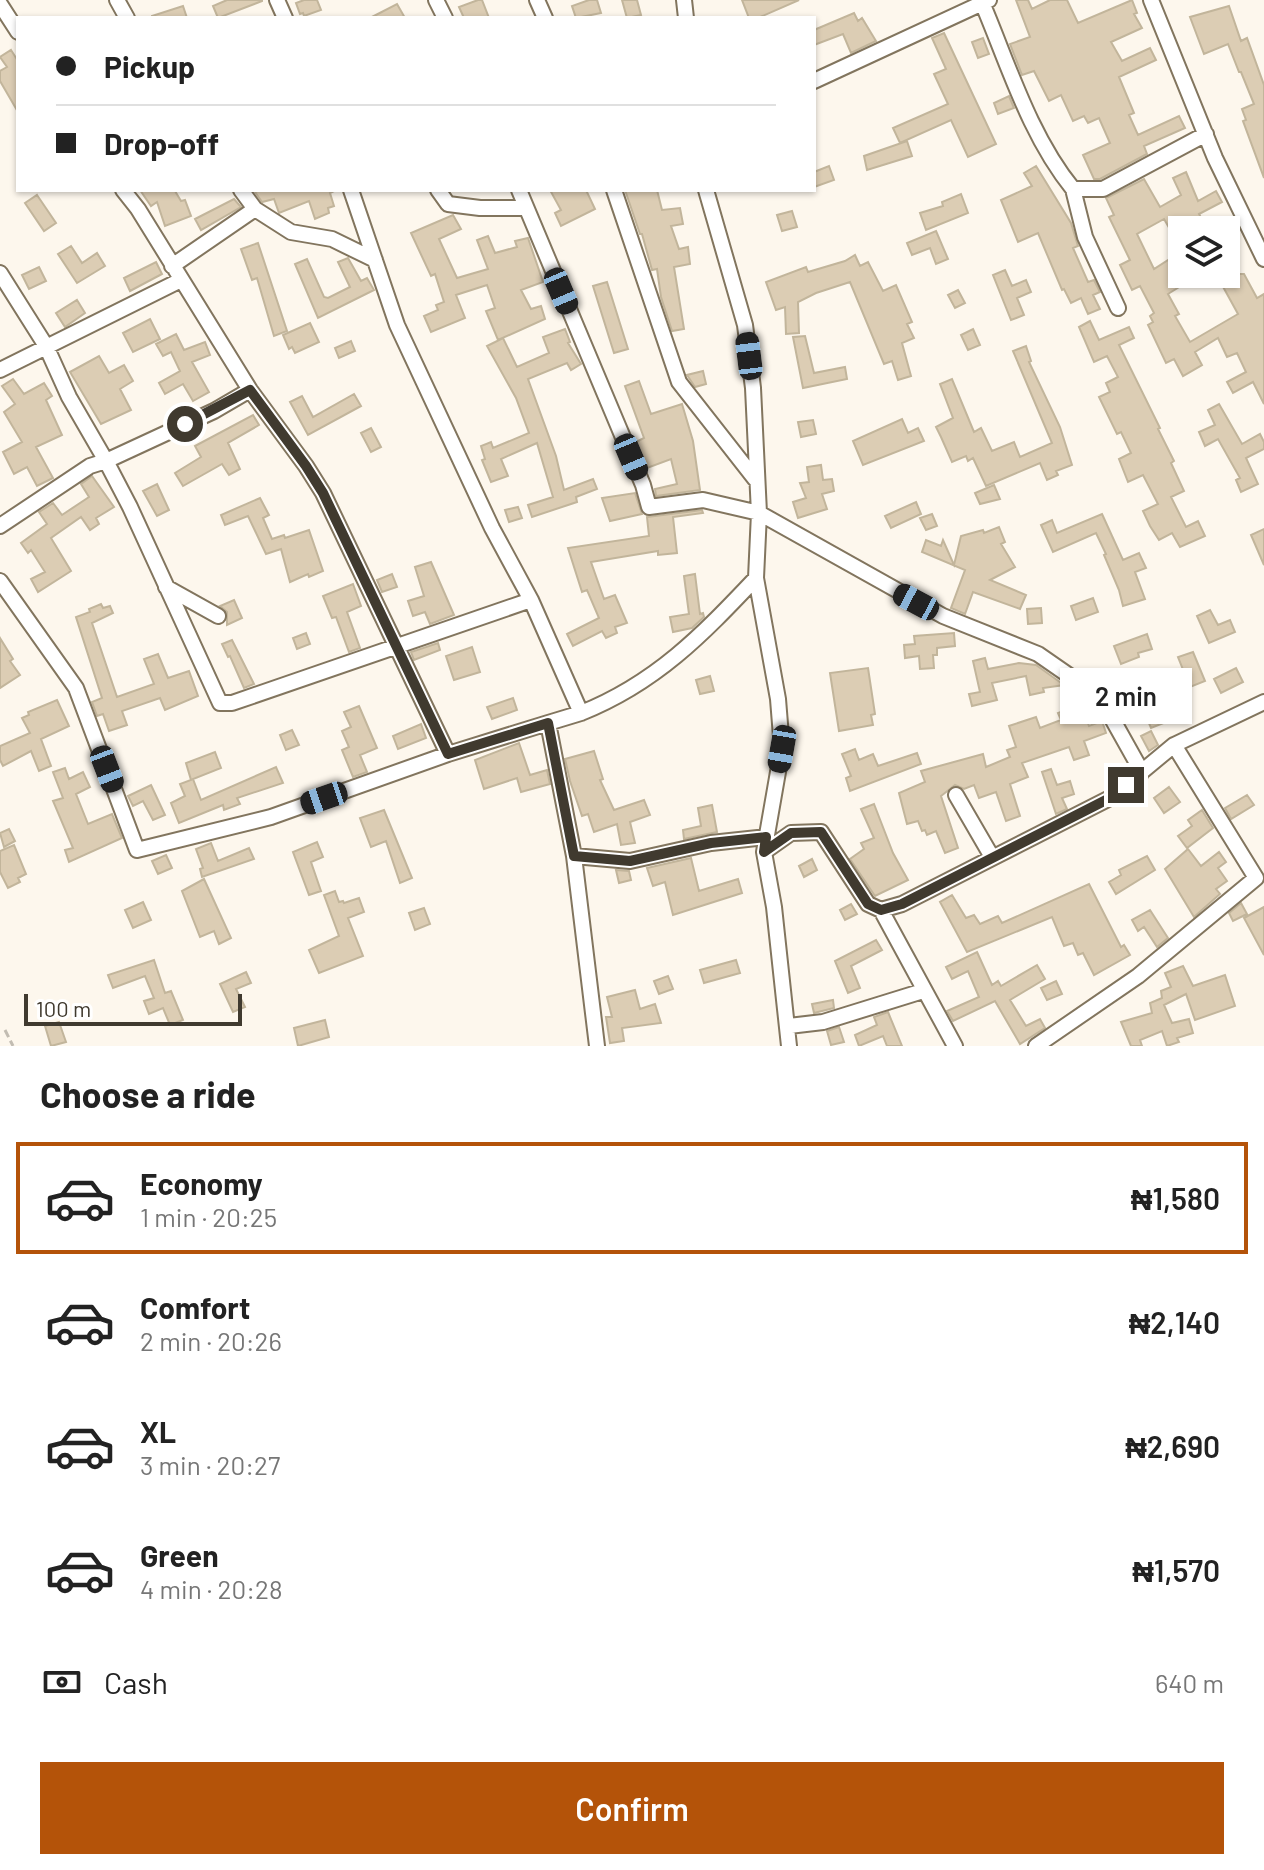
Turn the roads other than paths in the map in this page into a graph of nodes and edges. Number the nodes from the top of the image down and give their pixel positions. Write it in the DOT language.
graph roads {
  1 [pos="1151,0"];
  2 [pos="984,1"];
  3 [pos="0,4"];
  4 [pos="16,29"];
  5 [pos="816,80"];
  6 [pos="1206,134"];
  7 [pos="1073,189"];
  8 [pos="125,192"];
  9 [pos="242,192"];
  10 [pos="352,192"];
  11 [pos="439,192"];
  12 [pos="520,192"];
  13 [pos="615,192"];
  14 [pos="707,192"];
  15 [pos="526,208"];
  16 [pos="255,209"];
  17 [pos="1264,259"];
  18 [pos="375,260"];
  19 [pos="172,266"];
  20 [pos="0,273"];
  21 [pos="181,280"];
  22 [pos="1118,308"];
  23 [pos="46,346"];
  24 [pos="0,370"];
  25 [pos="250,390"];
  26 [pos="106,461"];
  27 [pos="755,480"];
  28 [pos="759,513"];
  29 [pos="0,526"];
  30 [pos="756,578"];
  31 [pos="0,581"];
  32 [pos="166,587"];
  33 [pos="531,600"];
  34 [pos="218,616"];
  35 [pos="398,645"];
  36 [pos="1264,702"];
  37 [pos="581,713"];
  38 [pos="548,723"];
  39 [pos="1174,745"];
  40 [pos="448,754"];
  41 [pos="1142,772"];
  42 [pos="956,795"];
  43 [pos="765,844"];
  44 [pos="574,856"];
  45 [pos="992,857"];
  46 [pos="881,910"];
  47 [pos="923,991"];
  48 [pos="789,1026"];
  49 [pos="597,1046"];
  50 [pos="789,1046"];
  51 [pos="955,1046"];
  52 [pos="1036,1046"];
  1 -- 6 [label="street"];
  2 -- 5 [label="street"];
  2 -- 7 [label="street"];
  3 -- 4 [label="street"];
  6 -- 7 [label="street"];
  6 -- 17 [label="street"];
  7 -- 22 [label="street"];
  8 -- 19 [label="street"];
  9 -- 16 [label="street"];
  10 -- 18 [label="street"];
  11 -- 15 [label="street"];
  12 -- 15 [label="street"];
  13 -- 27 [label="street"];
  14 -- 27 [label="street"];
  15 -- 28 [label="street"];
  16 -- 18 [label="street"];
  16 -- 19 [label="street"];
  18 -- 33 [label="street"];
  19 -- 21 [label="street"];
  20 -- 23 [label="street"];
  21 -- 23 [label="street"];
  21 -- 25 [label="street"];
  23 -- 24 [label="street"];
  23 -- 26 [label="street"];
  25 -- 26 [label="street"];
  25 -- 35 [label="street"];
  26 -- 29 [label="street"];
  26 -- 32 [label="street"];
  27 -- 28 [label="street"];
  28 -- 30 [label="street"];
  28 -- 41 [label="street"];
  30 -- 37 [label="street"];
  30 -- 43 [label="street"];
  31 -- 40 [label="street"];
  32 -- 34 [label="street"];
  32 -- 35 [label="street"];
  33 -- 35 [label="street"];
  33 -- 37 [label="street"];
  35 -- 40 [label="street"];
  36 -- 39 [label="street"];
  37 -- 38 [label="street"];
  38 -- 40 [label="street"];
  38 -- 44 [label="street"];
  39 -- 41 [label="street"];
  39 -- 52 [label="street"];
  41 -- 45 [label="street"];
  42 -- 45 [label="street"];
  43 -- 44 [label="street"];
  43 -- 46 [label="street"];
  43 -- 48 [label="street"];
  44 -- 49 [label="street"];
  45 -- 46 [label="street"];
  46 -- 47 [label="street"];
  47 -- 48 [label="street"];
  47 -- 51 [label="street"];
  48 -- 50 [label="street"];
}
